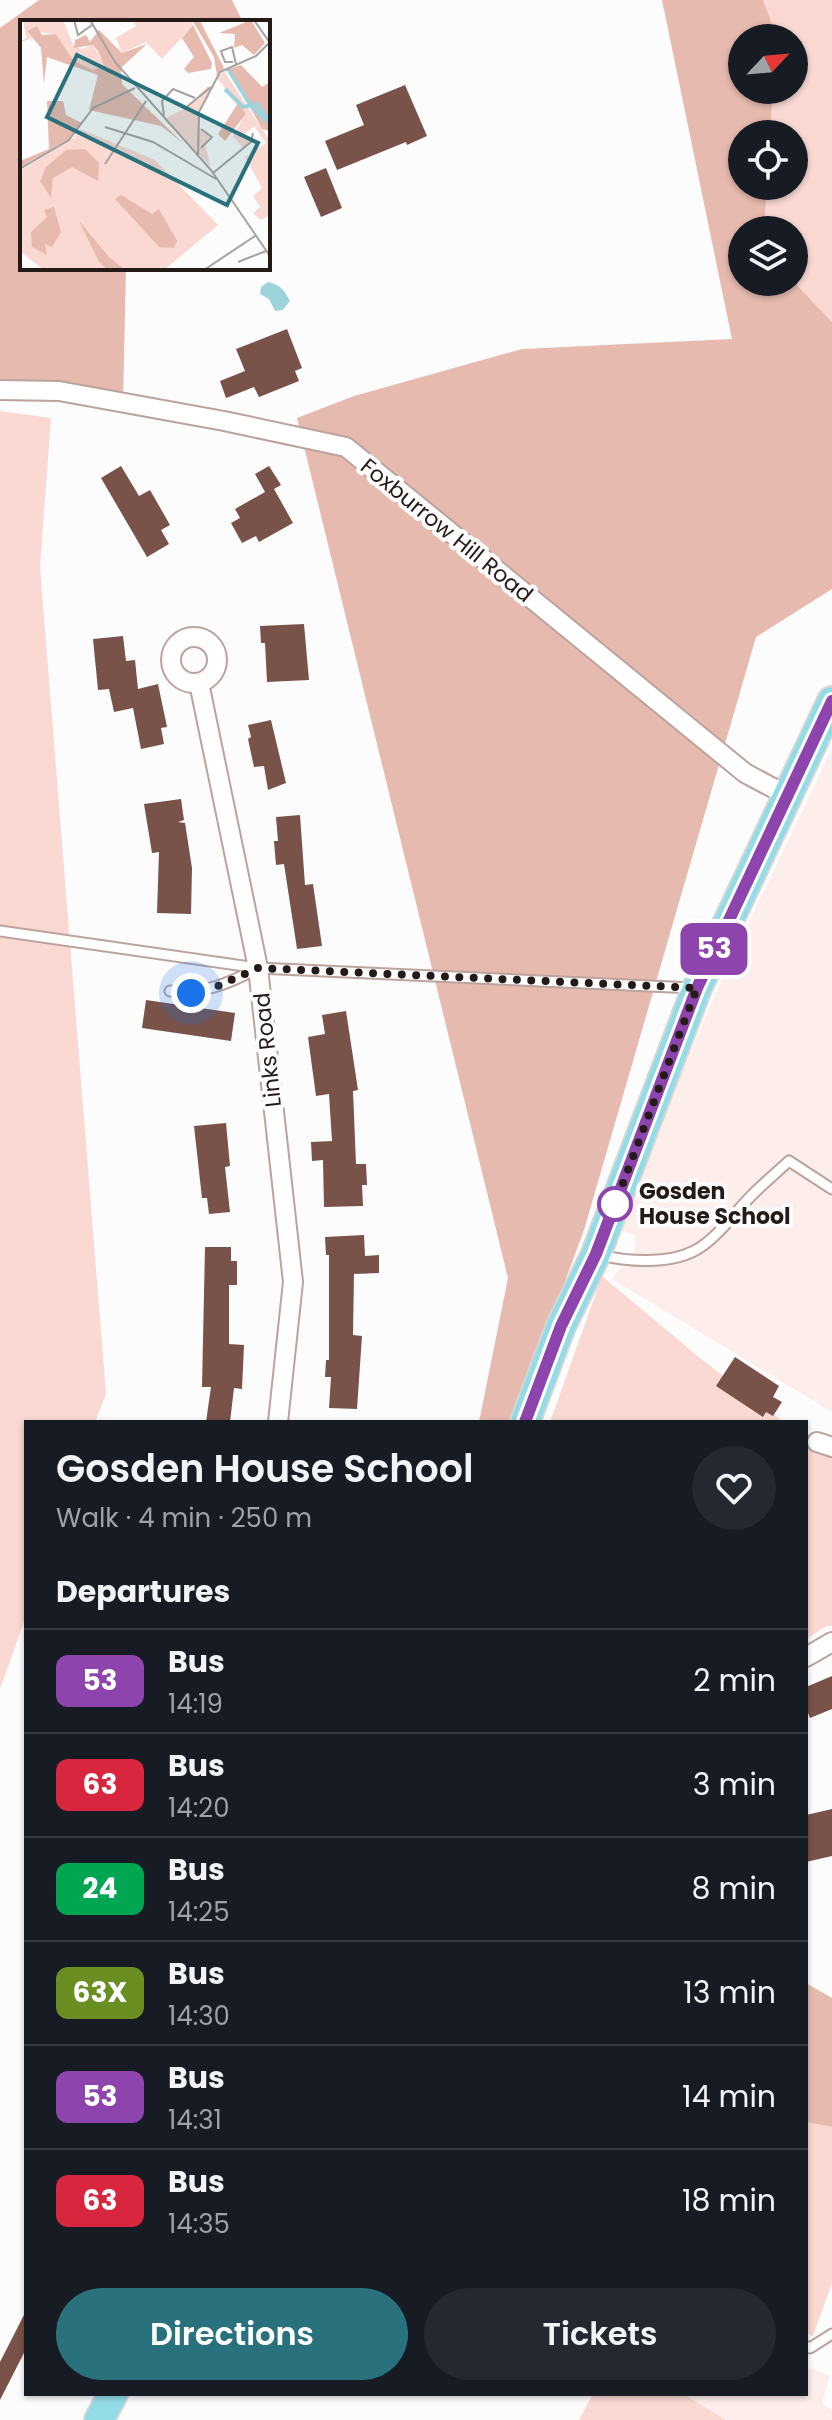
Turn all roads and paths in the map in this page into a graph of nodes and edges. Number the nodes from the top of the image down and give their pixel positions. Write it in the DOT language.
graph roads {
  1 [pos="0,390"];
  2 [pos="199,683"];
  3 [pos="832,701"];
  4 [pos="788,796"];
  5 [pos="0,931"];
  6 [pos="258,968"];
  7 [pos="697,988"];
  8 [pos="170,991"];
  9 [pos="832,1189"];
  10 [pos="596,1254"];
  11 [pos="278,1420"];
  12 [pos="526,1420"];
  13 [pos="832,1642"];
  14 [pos="808,1656"];
  15 [pos="832,2334"];
  16 [pos="808,2347"];
  17 [pos="112,2396"];
  18 [pos="99,2420"];
  1 -- 4 [label="street, Foxburrow Hill Road"];
  2 -- 6 [label="street, Links Road"];
  3 -- 4 [label="main road"];
  4 -- 7 [label="main road"];
  5 -- 6 [label="lane"];
  6 -- 7 [label="lane"];
  6 -- 8 [label="lane"];
  6 -- 11 [label="street, Links Road"];
  7 -- 10 [label="main road"];
  9 -- 10 [label="lane"];
  10 -- 12 [label="main road"];
  13 -- 14 [label="street"];
  15 -- 16 [label="lane"];
  17 -- 18 [label="main road"];
}
